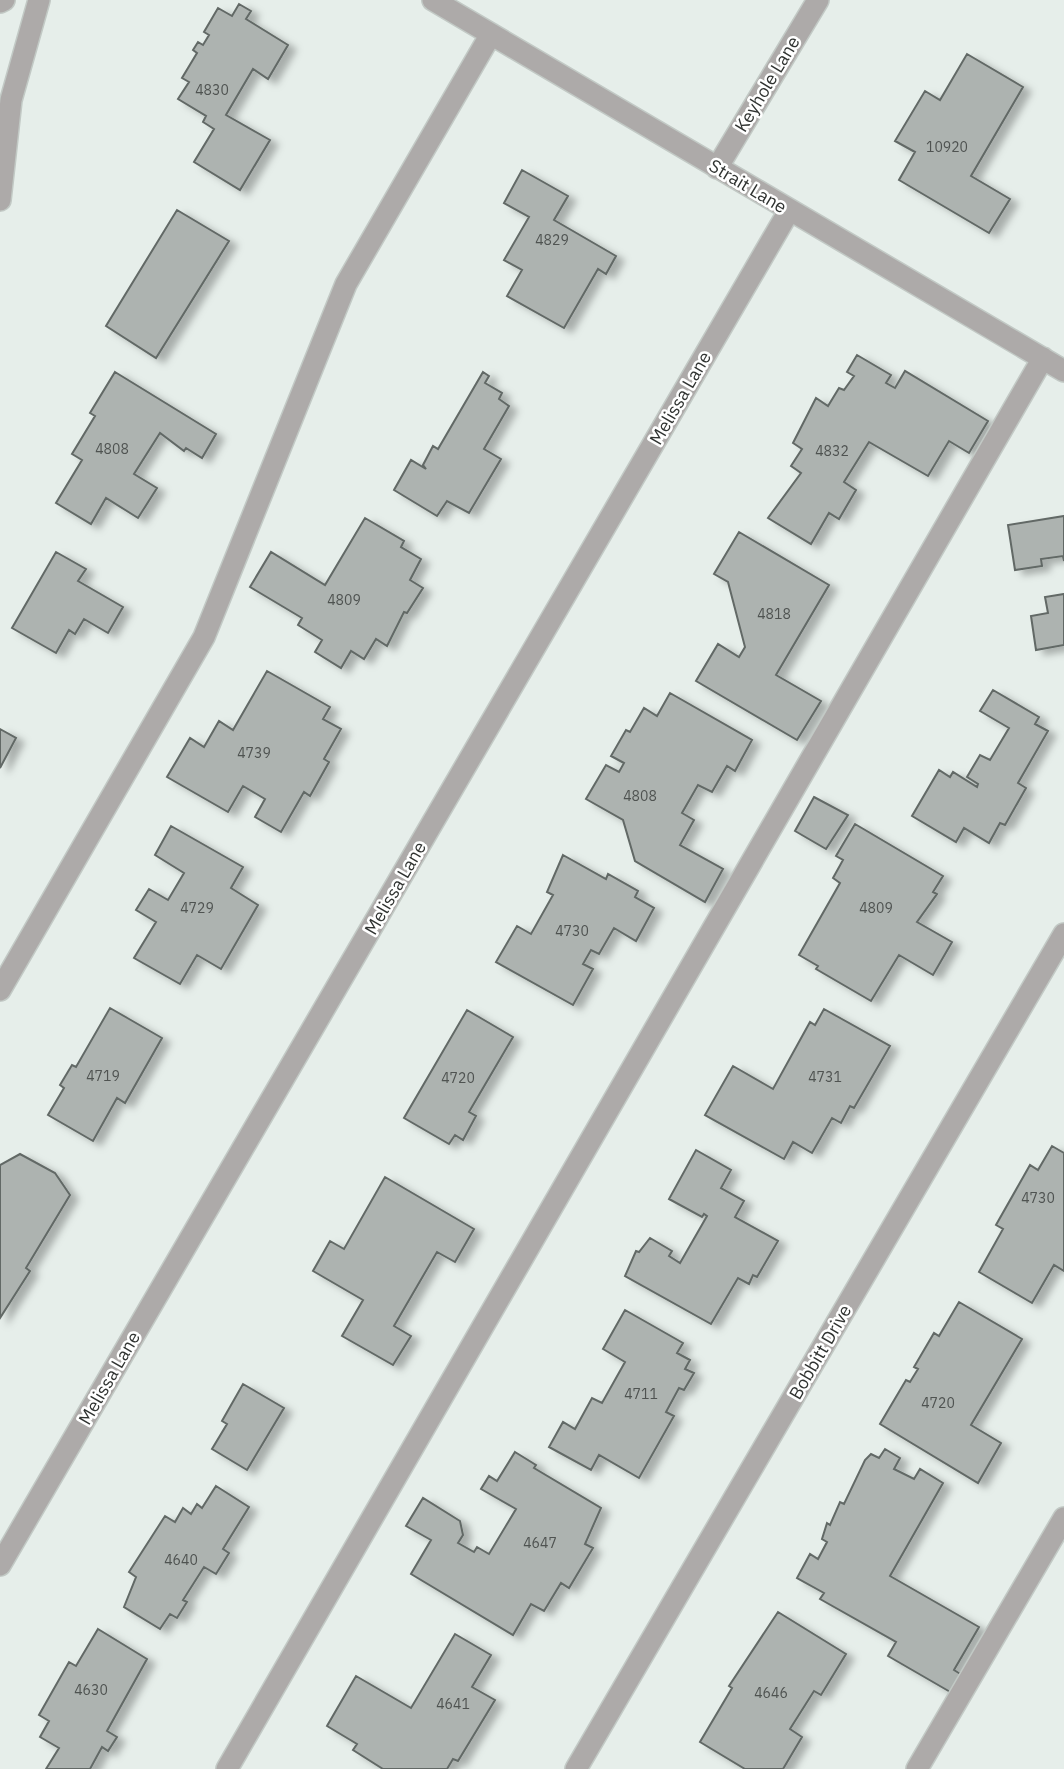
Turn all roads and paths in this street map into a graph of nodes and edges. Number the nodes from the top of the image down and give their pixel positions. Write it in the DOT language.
graph roads {
  1 [pos="39,0"];
  2 [pos="433,0"];
  3 [pos="818,0"];
  4 [pos="491,34"];
  5 [pos="5,97"];
  6 [pos="717,168"];
  7 [pos="0,200"];
  8 [pos="789,211"];
  9 [pos="1043,358"];
  10 [pos="1064,371"];
  11 [pos="1064,934"];
  12 [pos="0,990"];
  13 [pos="1064,1518"];
  14 [pos="0,1565"];
  15 [pos="227,1769"];
  16 [pos="576,1769"];
  17 [pos="917,1769"];
  1 -- 5 [label="street"];
  2 -- 4 [label="street, Strait Lane"];
  3 -- 6 [label="street, Keyhole Lane"];
  4 -- 6 [label="street, Strait Lane"];
  4 -- 12 [label="street"];
  5 -- 7 [label="street"];
  6 -- 8 [label="street, Strait Lane"];
  8 -- 9 [label="street, Strait Lane"];
  8 -- 14 [label="street, Melissa Lane"];
  9 -- 10 [label="street, Strait Lane"];
  9 -- 15 [label="street"];
  11 -- 16 [label="street, Bobbitt Drive"];
  13 -- 17 [label="street"];
}
